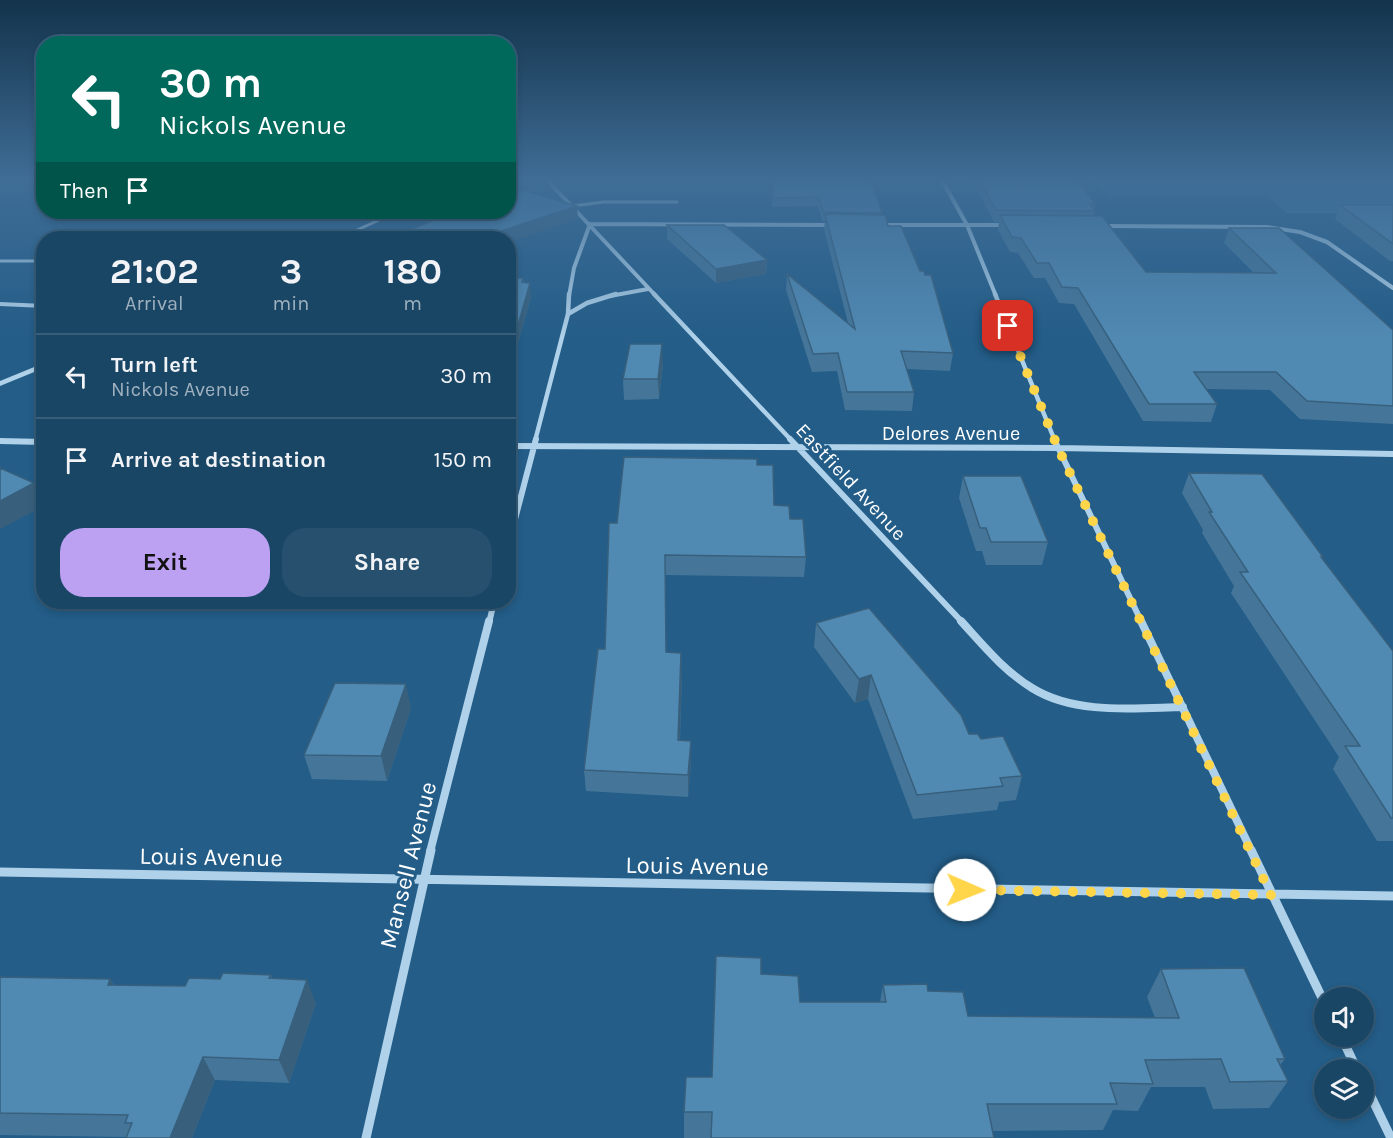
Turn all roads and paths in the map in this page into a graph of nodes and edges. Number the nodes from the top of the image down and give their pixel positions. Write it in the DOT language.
graph roads {
  1 [pos="586,233"];
  2 [pos="598,233"];
  3 [pos="970,233"];
  4 [pos="1303,233"];
  5 [pos="0,261"];
  6 [pos="36,261"];
  7 [pos="1386,282"];
  8 [pos="1393,282"];
  9 [pos="648,288"];
  10 [pos="1393,288"];
  11 [pos="0,304"];
  12 [pos="36,306"];
  13 [pos="568,314"];
  14 [pos="36,368"];
  15 [pos="0,384"];
  16 [pos="0,441"];
  17 [pos="36,442"];
  18 [pos="516,446"];
  19 [pos="534,446"];
  20 [pos="796,447"];
  21 [pos="1058,448"];
  22 [pos="1393,454"];
  23 [pos="516,515"];
  24 [pos="492,609"];
  25 [pos="1183,707"];
  26 [pos="0,872"];
  27 [pos="423,881"];
  28 [pos="1271,895"];
  29 [pos="1393,896"];
  30 [pos="1317,987"];
  31 [pos="1374,1103"];
  32 [pos="366,1138"];
  33 [pos="1391,1138"];
  1 -- 13 [label="street"];
  2 -- 9 [label="street, Eastfield Avenue"];
  3 -- 21 [label="street"];
  4 -- 7 [label="street"];
  5 -- 6 [label="lane"];
  7 -- 8 [label="street"];
  7 -- 10 [label="street"];
  9 -- 13 [label="street"];
  9 -- 20 [label="street, Eastfield Avenue"];
  11 -- 12 [label="lane"];
  13 -- 19 [label="street"];
  14 -- 15 [label="street"];
  16 -- 17 [label="street"];
  18 -- 19 [label="street, Delores Avenue"];
  19 -- 20 [label="street, Delores Avenue"];
  19 -- 23 [label="street"];
  20 -- 21 [label="street, Delores Avenue"];
  20 -- 25 [label="street, Eastfield Avenue"];
  21 -- 22 [label="street, Delores Avenue"];
  21 -- 25 [label="street"];
  24 -- 27 [label="street, Mansell Avenue"];
  25 -- 28 [label="street"];
  26 -- 27 [label="street, Louis Avenue"];
  27 -- 28 [label="street, Louis Avenue"];
  27 -- 32 [label="street, Mansell Avenue"];
  28 -- 29 [label="street, Louis Avenue"];
  28 -- 30 [label="street"];
  31 -- 33 [label="street"];
}
